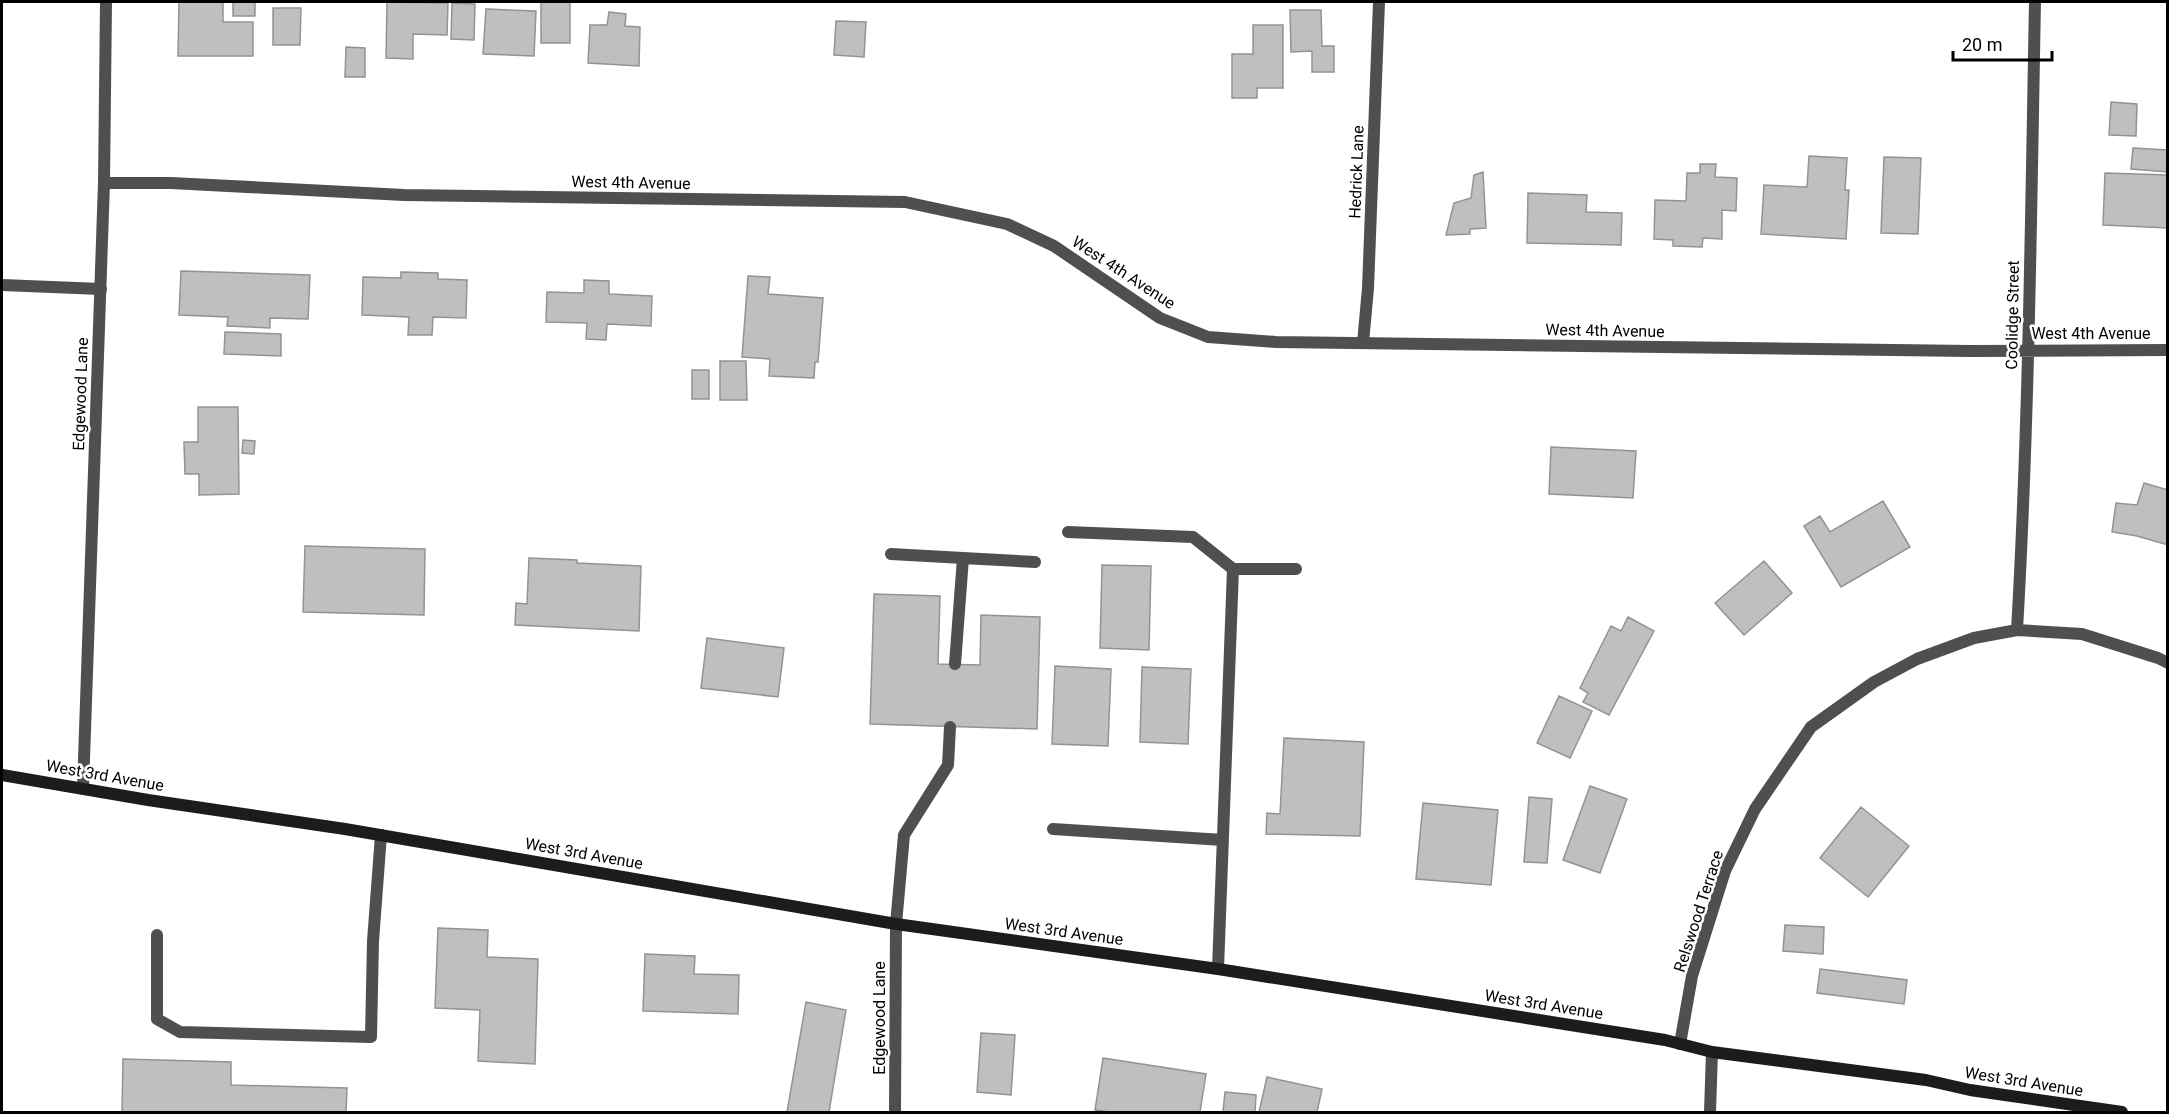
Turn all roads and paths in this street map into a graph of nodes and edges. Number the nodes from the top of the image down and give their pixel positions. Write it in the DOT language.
graph roads {
  1 [pos="106,2"];
  2 [pos="1379,2"];
  3 [pos="2035,2"];
  4 [pos="104,183"];
  5 [pos="2,285"];
  6 [pos="101,289"];
  7 [pos="1363,343"];
  8 [pos="2028,350"];
  9 [pos="2168,350"];
  10 [pos="1068,532"];
  11 [pos="891,554"];
  12 [pos="963,558"];
  13 [pos="1035,562"];
  14 [pos="1233,569"];
  15 [pos="1296,569"];
  16 [pos="2017,630"];
  17 [pos="2168,663"];
  18 [pos="956,664"];
  19 [pos="950,727"];
  20 [pos="2,775"];
  21 [pos="83,788"];
  22 [pos="1053,829"];
  23 [pos="381,835"];
  24 [pos="1223,840"];
  25 [pos="896,924"];
  26 [pos="157,934"];
  27 [pos="1218,969"];
  28 [pos="1680,1044"];
  29 [pos="1712,1052"];
  30 [pos="895,1113"];
  31 [pos="1710,1113"];
  32 [pos="2122,1113"];
  1 -- 4 [label="street, Edgewood Lane"];
  2 -- 7 [label="street, Hedrick Lane"];
  3 -- 8 [label="street, Coolidge Street"];
  4 -- 6 [label="street, Edgewood Lane"];
  4 -- 7 [label="street, West 4th Avenue"];
  5 -- 6 [label="street"];
  6 -- 21 [label="street, Edgewood Lane"];
  7 -- 8 [label="street, West 4th Avenue"];
  8 -- 9 [label="street, West 4th Avenue"];
  8 -- 16 [label="street, Coolidge Street"];
  10 -- 14 [label="street"];
  11 -- 12 [label="street"];
  12 -- 13 [label="street"];
  12 -- 18 [label="street"];
  14 -- 15 [label="street"];
  14 -- 24 [label="street"];
  16 -- 17 [label="street, Relswood Terrace"];
  16 -- 28 [label="street, Relswood Terrace"];
  19 -- 25 [label="street, Edgewood Lane"];
  20 -- 21 [label="street, West 3rd Avenue"];
  21 -- 23 [label="street, West 3rd Avenue"];
  22 -- 24 [label="street"];
  23 -- 25 [label="street, West 3rd Avenue"];
  23 -- 26 [label="street"];
  24 -- 27 [label="street"];
  25 -- 27 [label="street, West 3rd Avenue"];
  25 -- 30 [label="street, Edgewood Lane"];
  27 -- 28 [label="street, West 3rd Avenue"];
  28 -- 29 [label="street, West 3rd Avenue"];
  29 -- 31 [label="street"];
  29 -- 32 [label="street, West 3rd Avenue"];
}
